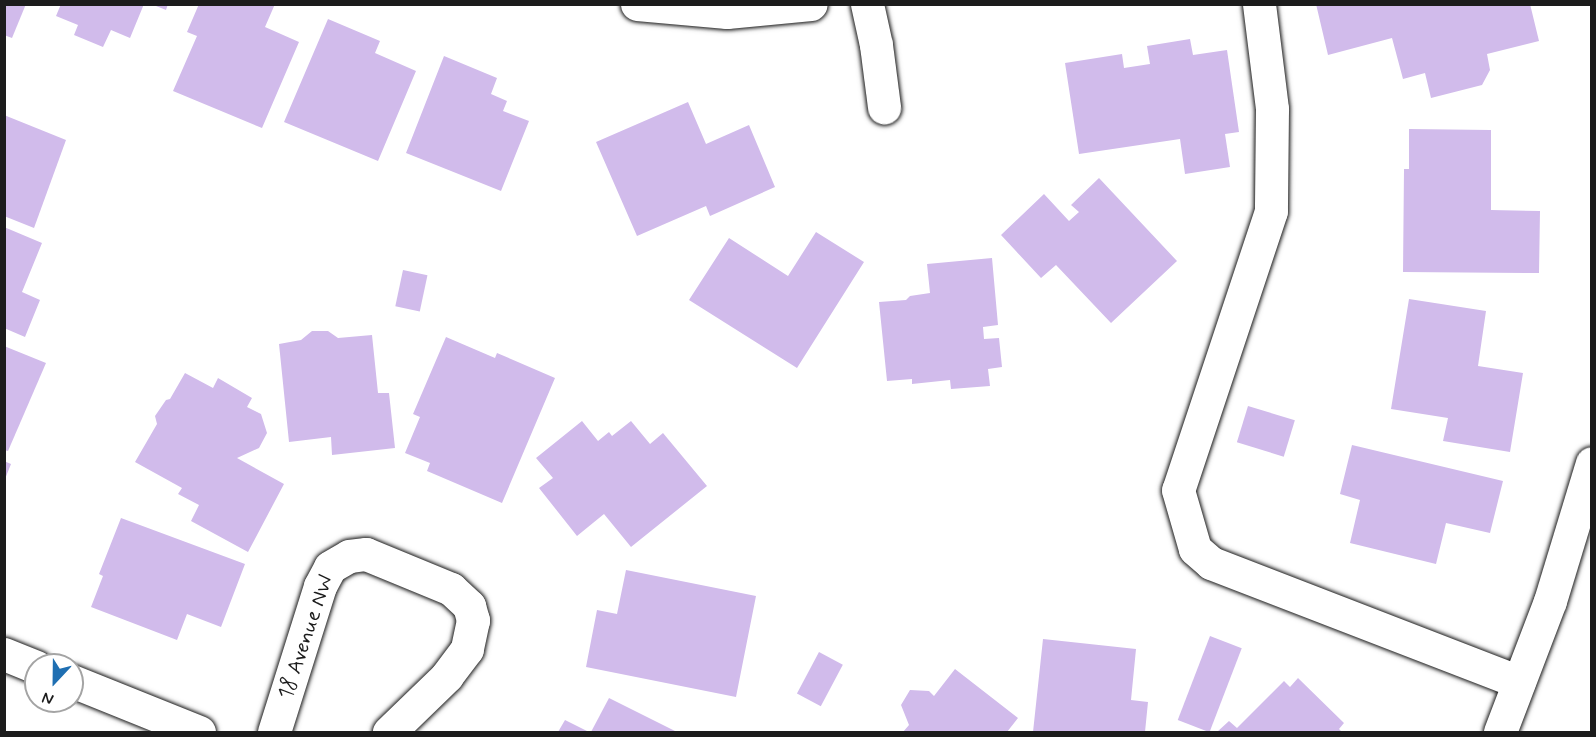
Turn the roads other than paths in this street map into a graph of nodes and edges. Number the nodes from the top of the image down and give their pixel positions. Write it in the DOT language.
graph roads {
  1 [pos="637,4"];
  2 [pos="812,4"];
  3 [pos="867,4"];
  4 [pos="1258,4"];
  5 [pos="884,107"];
  6 [pos="1592,463"];
  7 [pos="4,654"];
  8 [pos="24,662"];
  9 [pos="1519,682"];
  10 [pos="84,686"];
  11 [pos="199,732"];
  12 [pos="274,732"];
  13 [pos="389,732"];
  14 [pos="1500,732"];
  1 -- 2 [label="street"];
  3 -- 5 [label="street"];
  4 -- 9 [label="street"];
  6 -- 9 [label="street"];
  7 -- 8 [label="street"];
  9 -- 14 [label="street"];
  10 -- 11 [label="street"];
  12 -- 13 [label="street, 18 Avenue NW"];
}
